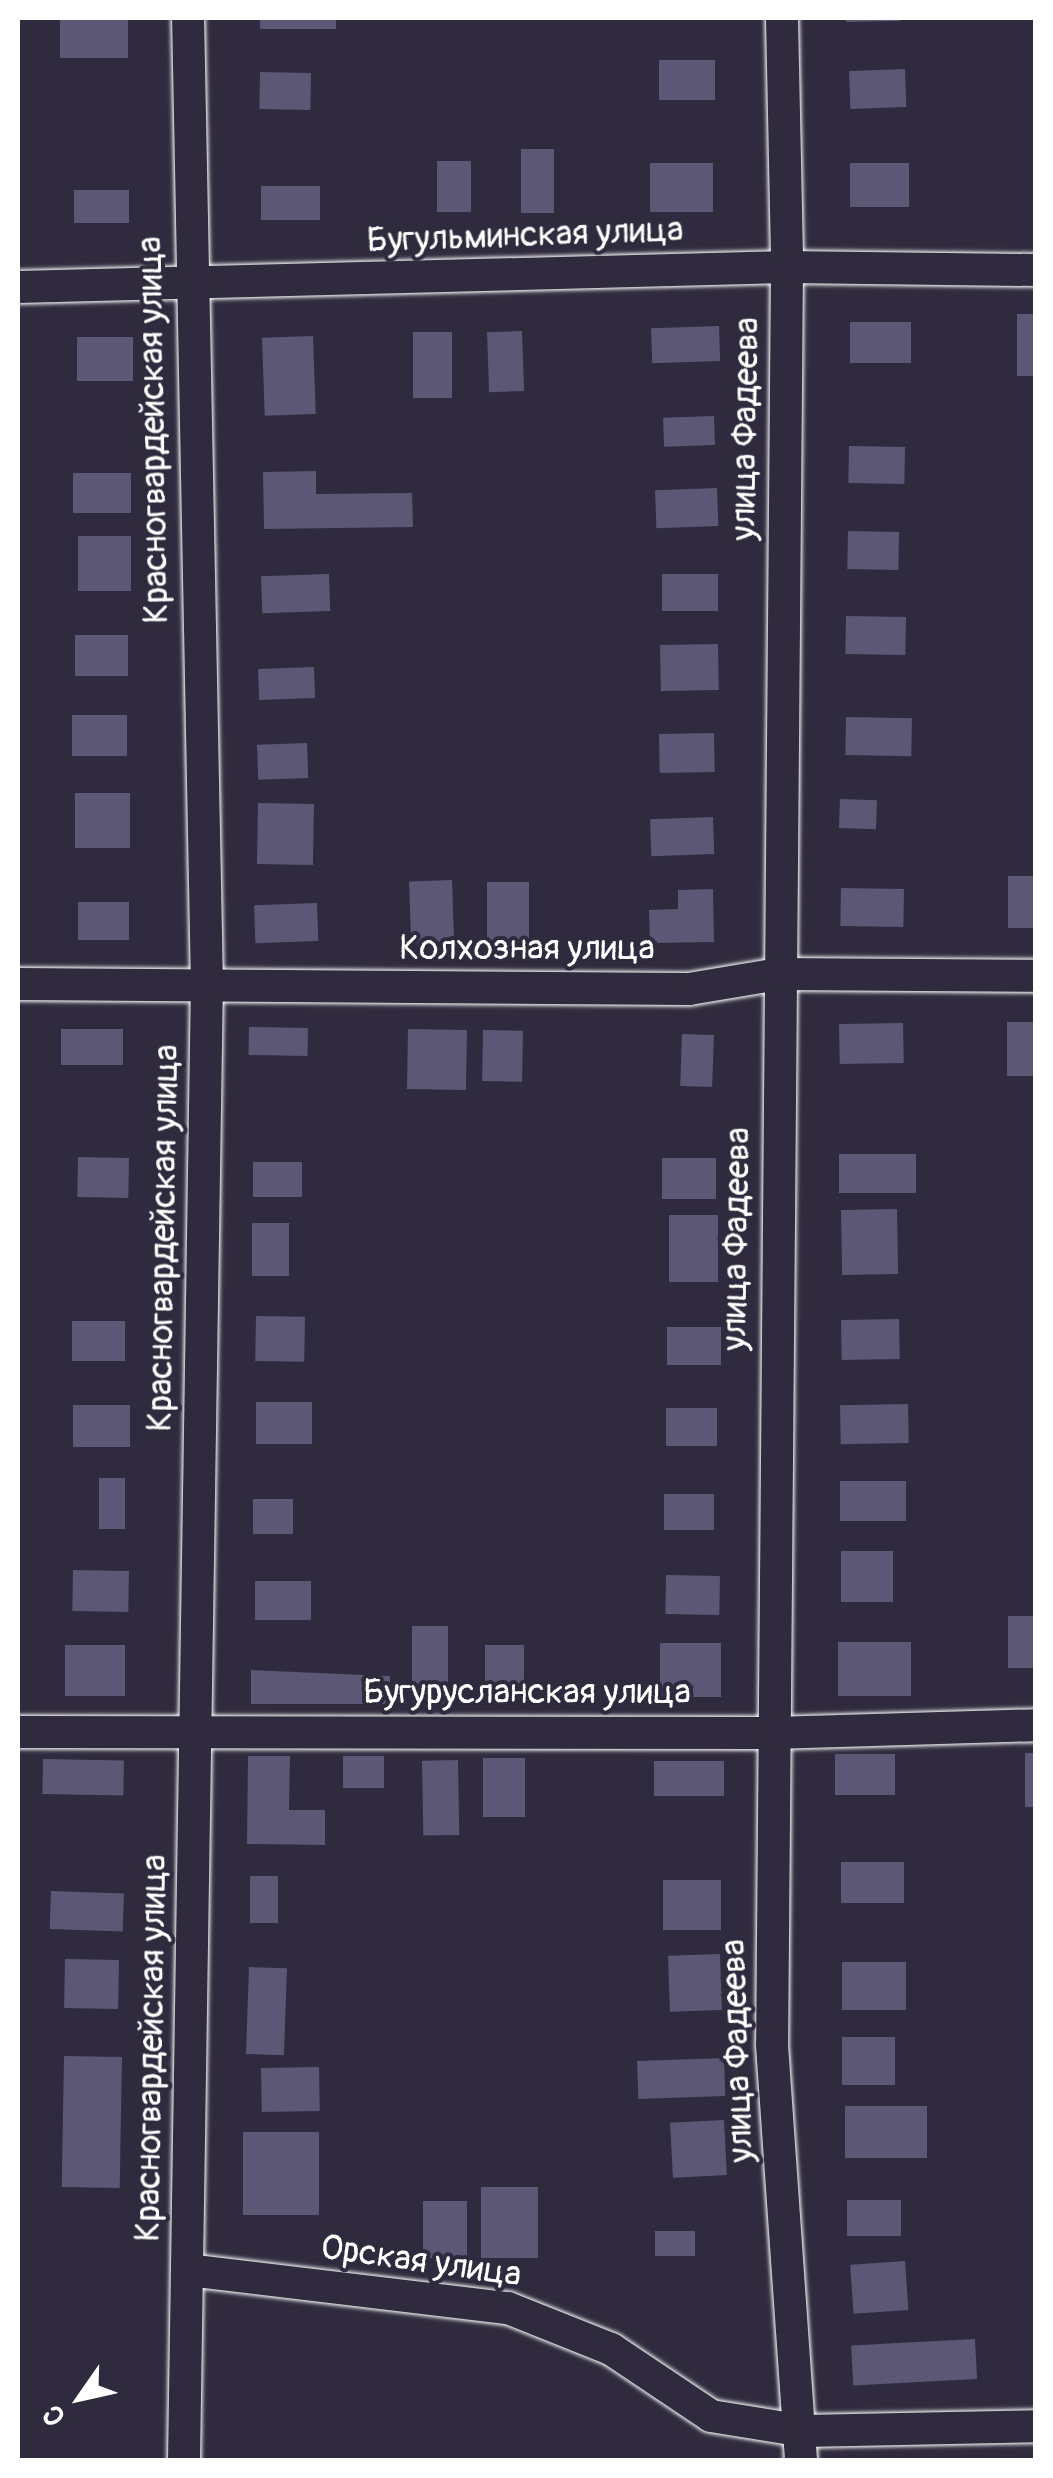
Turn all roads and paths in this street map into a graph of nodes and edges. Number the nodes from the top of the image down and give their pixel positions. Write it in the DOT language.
graph roads {
  1 [pos="188,18"];
  2 [pos="782,18"];
  3 [pos="787,267"];
  4 [pos="1036,270"];
  5 [pos="189,286"];
  6 [pos="18,287"];
  7 [pos="779,974"];
  8 [pos="1036,976"];
  9 [pos="18,984"];
  10 [pos="207,986"];
  11 [pos="1036,1725"];
  12 [pos="196,1731"];
  13 [pos="18,1732"];
  14 [pos="773,1732"];
  15 [pos="188,2270"];
  16 [pos="1036,2426"];
  17 [pos="803,2446"];
  18 [pos="184,2460"];
  1 -- 5 [label="street, Красногвардейская улица"];
  2 -- 3 [label="street, улица Фадеева"];
  3 -- 4 [label="street, Бугульминская улица"];
  3 -- 5 [label="street, Бугульминская улица"];
  3 -- 7 [label="street, улица Фадеева"];
  5 -- 6 [label="street, Бугульминская улица"];
  5 -- 10 [label="street, Красногвардейская улица"];
  7 -- 8 [label="street, Колхозная улица"];
  7 -- 10 [label="street, Колхозная улица"];
  7 -- 14 [label="street, улица Фадеева"];
  9 -- 10 [label="street, Колхозная улица"];
  10 -- 12 [label="street, Красногвардейская улица"];
  11 -- 14 [label="street, Бугурусланская улица"];
  12 -- 13 [label="street, Бугурусланская улица"];
  12 -- 14 [label="street, Бугурусланская улица"];
  12 -- 15 [label="street, Красногвардейская улица"];
  14 -- 17 [label="street, улица Фадеева"];
  15 -- 17 [label="street, Орская улица"];
  15 -- 18 [label="street, Красногвардейская улица"];
  16 -- 17 [label="street, Орская улица"];
}
